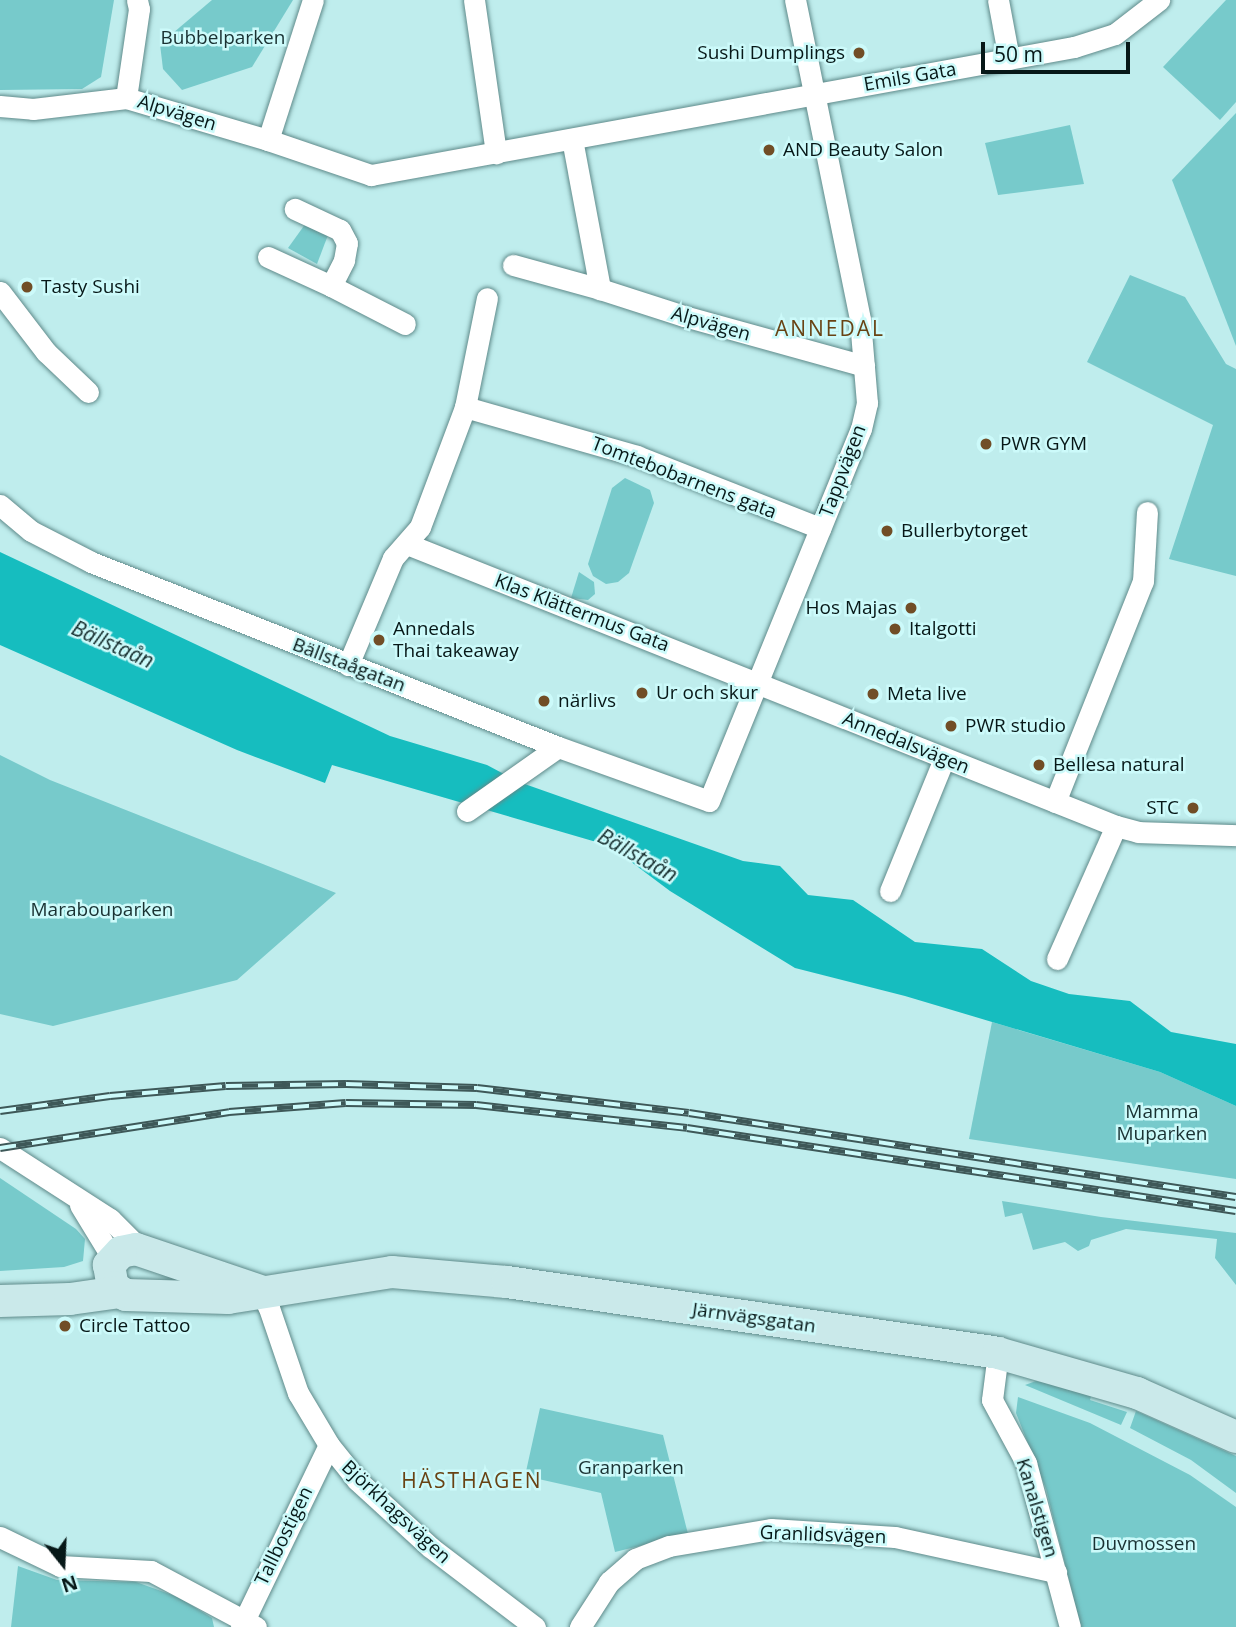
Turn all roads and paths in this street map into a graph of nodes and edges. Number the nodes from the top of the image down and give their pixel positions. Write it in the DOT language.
graph roads {
  1 [pos="137,0"];
  2 [pos="313,0"];
  3 [pos="474,0"];
  4 [pos="795,0"];
  5 [pos="998,0"];
  6 [pos="1159,0"];
  7 [pos="1009,59"];
  8 [pos="814,93"];
  9 [pos="126,98"];
  10 [pos="0,106"];
  11 [pos="572,139"];
  12 [pos="268,140"];
  13 [pos="496,153"];
  14 [pos="295,209"];
  15 [pos="268,257"];
  16 [pos="513,265"];
  17 [pos="331,286"];
  18 [pos="600,289"];
  19 [pos="0,292"];
  20 [pos="487,298"];
  21 [pos="405,324"];
  22 [pos="864,366"];
  23 [pos="88,392"];
  24 [pos="466,407"];
  25 [pos="0,505"];
  26 [pos="1147,512"];
  27 [pos="820,528"];
  28 [pos="407,544"];
  29 [pos="348,665"];
  30 [pos="758,682"];
  31 [pos="558,747"];
  32 [pos="944,759"];
  33 [pos="709,801"];
  34 [pos="1055,802"];
  35 [pos="467,811"];
  36 [pos="1116,826"];
  37 [pos="1236,835"];
  38 [pos="890,891"];
  39 [pos="1057,959"];
  40 [pos="0,1148"];
  41 [pos="75,1197"];
  42 [pos="129,1271"];
  43 [pos="260,1292"];
  44 [pos="0,1301"];
  45 [pos="998,1353"];
  46 [pos="1236,1437"];
  47 [pos="329,1445"];
  48 [pos="0,1537"];
  49 [pos="1056,1573"];
  50 [pos="247,1624"];
  51 [pos="535,1627"];
  52 [pos="580,1627"];
  53 [pos="1070,1627"];
  1 -- 9 [label="street"];
  2 -- 12 [label="street"];
  3 -- 13 [label="street"];
  4 -- 8 [label="street, Tappvägen"];
  5 -- 7 [label="street"];
  6 -- 7 [label="street, Emils Gata"];
  7 -- 8 [label="street, Emils Gata"];
  8 -- 11 [label="street, Alpvägen"];
  8 -- 22 [label="street, Tappvägen"];
  9 -- 10 [label="street, Alpvägen"];
  9 -- 12 [label="street, Alpvägen"];
  11 -- 13 [label="street, Alpvägen"];
  11 -- 18 [label="street"];
  12 -- 13 [label="street, Alpvägen"];
  14 -- 17 [label="street"];
  15 -- 17 [label="street"];
  16 -- 18 [label="street, Alpvägen"];
  17 -- 21 [label="street"];
  18 -- 22 [label="street, Alpvägen"];
  19 -- 23 [label="street"];
  20 -- 24 [label="street"];
  22 -- 27 [label="street, Tappvägen"];
  24 -- 27 [label="street, Tomtebobarnens gata"];
  24 -- 28 [label="street"];
  25 -- 29 [label="street, Bällstaågatan"];
  26 -- 34 [label="street"];
  27 -- 30 [label="street, Tappvägen"];
  28 -- 29 [label="street"];
  28 -- 30 [label="street, Klas Klättermus Gata"];
  29 -- 31 [label="street, Bällstaågatan"];
  30 -- 32 [label="street, Annedalsvägen"];
  30 -- 33 [label="street, Tappvägen"];
  31 -- 33 [label="street, Bällstaågatan"];
  31 -- 35 [label="street"];
  32 -- 34 [label="street, Annedalsvägen"];
  32 -- 38 [label="street"];
  34 -- 36 [label="street, Annedalsvägen"];
  36 -- 37 [label="street, Annedalsvägen"];
  36 -- 39 [label="street"];
  40 -- 41 [label="street"];
  41 -- 42 [label="street"];
  41 -- 42 [label="street"];
  42 -- 43 [label="street, Järnvägsgatan"];
  42 -- 44 [label="street, Järnvägsgatan"];
  43 -- 45 [label="street, Järnvägsgatan"];
  43 -- 47 [label="street, Björkhagsvägen"];
  45 -- 46 [label="street, Järnvägsgatan"];
  45 -- 49 [label="street, Kanalstigen"];
  47 -- 50 [label="street, Tallbostigen"];
  47 -- 51 [label="street, Björkhagsvägen"];
  48 -- 50 [label="street"];
  49 -- 52 [label="street, Granlidsvägen"];
  49 -- 53 [label="street, Kanalstigen"];
}
